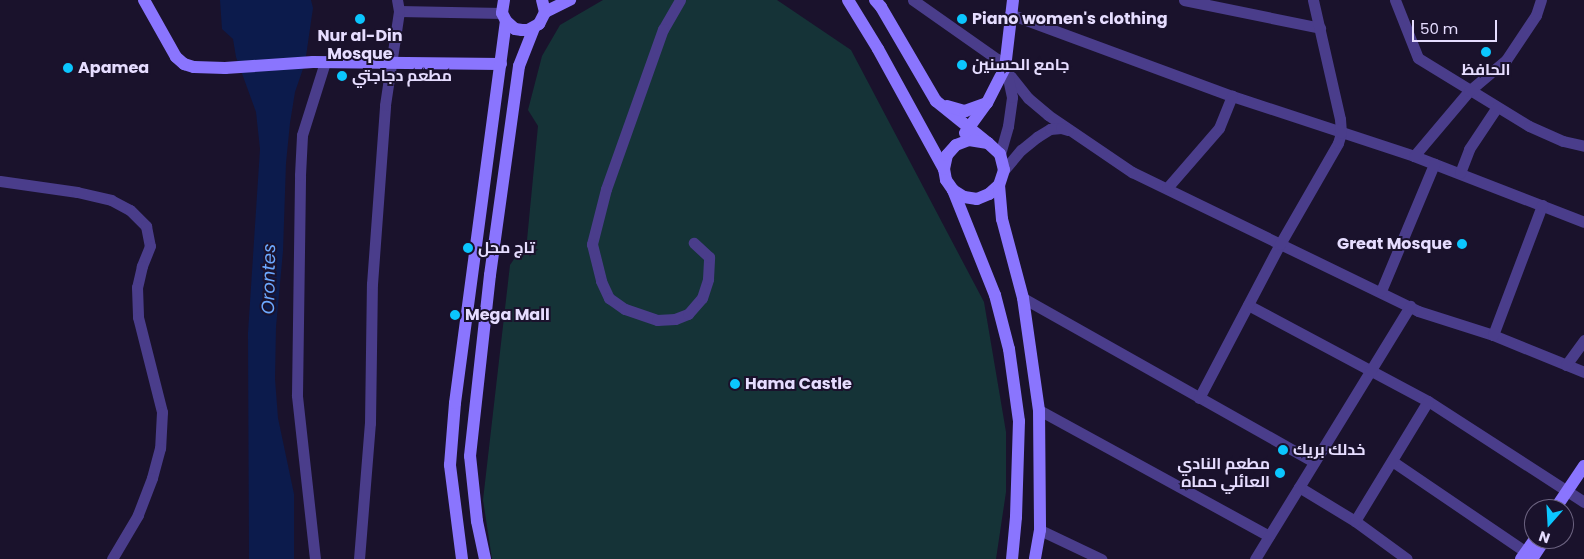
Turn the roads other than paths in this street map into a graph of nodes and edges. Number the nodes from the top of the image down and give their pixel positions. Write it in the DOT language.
graph roads {
  1 [pos="144,0"];
  2 [pos="570,0"];
  3 [pos="680,0"];
  4 [pos="848,0"];
  5 [pos="875,0"];
  6 [pos="913,0"];
  7 [pos="1013,0"];
  8 [pos="1184,0"];
  9 [pos="1313,0"];
  10 [pos="1395,0"];
  11 [pos="1541,0"];
  12 [pos="398,6"];
  13 [pos="543,6"];
  14 [pos="504,11"];
  15 [pos="1010,14"];
  16 [pos="534,28"];
  17 [pos="1320,28"];
  18 [pos="319,62"];
  19 [pos="391,62"];
  20 [pos="501,64"];
  21 [pos="1005,68"];
  22 [pos="1469,91"];
  23 [pos="1232,96"];
  24 [pos="936,101"];
  25 [pos="987,103"];
  26 [pos="1497,107"];
  27 [pos="969,128"];
  28 [pos="1074,132"];
  29 [pos="1341,133"];
  30 [pos="988,143"];
  31 [pos="956,145"];
  32 [pos="1584,146"];
  33 [pos="1000,154"];
  34 [pos="1414,156"];
  35 [pos="1434,164"];
  36 [pos="944,169"];
  37 [pos="1004,170"];
  38 [pos="1460,174"];
  39 [pos="0,181"];
  40 [pos="999,185"];
  41 [pos="1167,188"];
  42 [pos="953,190"];
  43 [pos="1542,205"];
  44 [pos="1584,222"];
  45 [pos="694,243"];
  46 [pos="1280,244"];
  47 [pos="1381,291"];
  48 [pos="1023,298"];
  49 [pos="1248,305"];
  50 [pos="1410,306"];
  51 [pos="1493,335"];
  52 [pos="1584,340"];
  53 [pos="1566,365"];
  54 [pos="1370,371"];
  55 [pos="1584,372"];
  56 [pos="1199,398"];
  57 [pos="1428,401"];
  58 [pos="1039,410"];
  59 [pos="1392,461"];
  60 [pos="1314,462"];
  61 [pos="1584,466"];
  62 [pos="1584,478"];
  63 [pos="1299,487"];
  64 [pos="1570,493"];
  65 [pos="1564,499"];
  66 [pos="1568,499"];
  67 [pos="1584,502"];
  68 [pos="1354,521"];
  69 [pos="1040,530"];
  70 [pos="1269,536"];
  71 [pos="1528,557"];
  72 [pos="112,559"];
  73 [pos="315,559"];
  74 [pos="359,559"];
  75 [pos="462,559"];
  76 [pos="485,559"];
  77 [pos="1012,559"];
  78 [pos="1035,559"];
  79 [pos="1101,559"];
  80 [pos="1255,559"];
  81 [pos="1407,559"];
  1 -- 18 [label="main road"];
  2 -- 13 [label="main road"];
  3 -- 45 [label="street"];
  4 -- 36 [label="main road"];
  5 -- 24 [label="main road"];
  6 -- 21 [label="street"];
  7 -- 15 [label="main road"];
  8 -- 17 [label="street"];
  9 -- 17 [label="street"];
  10 -- 22 [label="street"];
  11 -- 22 [label="street"];
  12 -- 14 [label="street"];
  12 -- 19 [label="street"];
  13 -- 16 [label="main road"];
  14 -- 16 [label="main road"];
  14 -- 20 [label="main road"];
  15 -- 21 [label="main road"];
  15 -- 23 [label="street"];
  16 -- 76 [label="main road"];
  17 -- 29 [label="street"];
  18 -- 19 [label="main road"];
  18 -- 73 [label="street"];
  19 -- 20 [label="main road"];
  19 -- 74 [label="street"];
  20 -- 75 [label="main road"];
  21 -- 25 [label="main road"];
  21 -- 28 [label="street"];
  21 -- 33 [label="street"];
  22 -- 26 [label="street"];
  22 -- 34 [label="street"];
  23 -- 29 [label="street"];
  23 -- 41 [label="street"];
  24 -- 25 [label="main road"];
  24 -- 27 [label="main road"];
  25 -- 27 [label="main road"];
  26 -- 32 [label="street"];
  26 -- 38 [label="street"];
  27 -- 30 [label="main road"];
  27 -- 31 [label="main road"];
  28 -- 37 [label="street"];
  28 -- 41 [label="street"];
  29 -- 34 [label="street"];
  29 -- 46 [label="street"];
  30 -- 31 [label="main road"];
  30 -- 33 [label="main road"];
  31 -- 36 [label="main road"];
  33 -- 37 [label="main road"];
  34 -- 35 [label="street"];
  35 -- 38 [label="street"];
  35 -- 47 [label="street"];
  36 -- 42 [label="main road"];
  37 -- 40 [label="main road"];
  38 -- 43 [label="street"];
  39 -- 72 [label="street"];
  40 -- 42 [label="main road"];
  40 -- 48 [label="main road"];
  41 -- 46 [label="street"];
  42 -- 77 [label="main road"];
  43 -- 44 [label="street"];
  43 -- 51 [label="street"];
  46 -- 47 [label="street"];
  46 -- 49 [label="street"];
  47 -- 50 [label="street"];
  48 -- 56 [label="street"];
  48 -- 58 [label="main road"];
  49 -- 54 [label="street"];
  49 -- 56 [label="street"];
  50 -- 51 [label="street"];
  50 -- 54 [label="street"];
  51 -- 53 [label="street"];
  52 -- 53 [label="street"];
  53 -- 55 [label="street"];
  54 -- 57 [label="street"];
  54 -- 60 [label="street"];
  56 -- 60 [label="street"];
  57 -- 59 [label="street"];
  57 -- 64 [label="street"];
  58 -- 69 [label="main road"];
  58 -- 70 [label="street"];
  59 -- 68 [label="street"];
  59 -- 71 [label="street"];
  60 -- 63 [label="street"];
  61 -- 64 [label="main road"];
  62 -- 64 [label="main road"];
  63 -- 68 [label="street"];
  63 -- 70 [label="street"];
  64 -- 65 [label="main road"];
  64 -- 66 [label="main road"];
  64 -- 67 [label="street"];
  68 -- 81 [label="street"];
  69 -- 78 [label="main road"];
  69 -- 79 [label="street"];
  70 -- 80 [label="street"];
}
